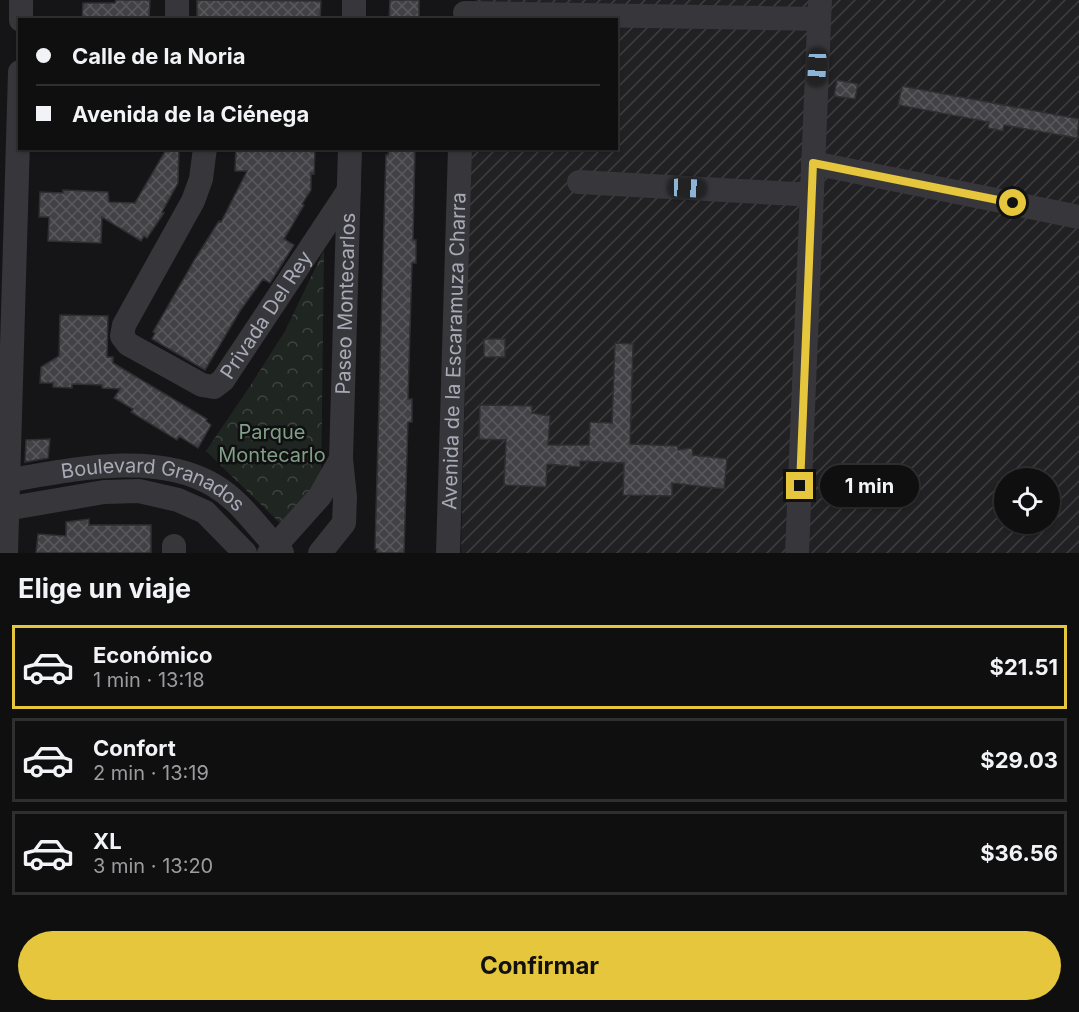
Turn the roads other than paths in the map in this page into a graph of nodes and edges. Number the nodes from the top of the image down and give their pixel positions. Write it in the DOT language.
graph roads {
  1 [pos="21,0"];
  2 [pos="177,0"];
  3 [pos="354,0"];
  4 [pos="819,10"];
  5 [pos="464,11"];
  6 [pos="21,18"];
  7 [pos="177,18"];
  8 [pos="354,18"];
  9 [pos="18,84"];
  10 [pos="9,137"];
  11 [pos="205,150"];
  12 [pos="350,150"];
  13 [pos="460,150"];
  14 [pos="813,163"];
  15 [pos="579,182"];
  16 [pos="349,190"];
  17 [pos="812,193"];
  18 [pos="1079,217"];
  19 [pos="341,459"];
  20 [pos="4,481"];
  21 [pos="4,510"];
  22 [pos="275,551"];
  23 [pos="6,553"];
  24 [pos="245,553"];
  25 [pos="320,553"];
  26 [pos="448,553"];
  27 [pos="797,553"];
  1 -- 6 [label="street"];
  2 -- 7 [label="street"];
  3 -- 8 [label="street"];
  4 -- 5 [label="street"];
  4 -- 14 [label="street"];
  9 -- 10 [label="street"];
  10 -- 20 [label="street"];
  11 -- 16 [label="street, Privada Del Rey"];
  12 -- 16 [label="street, Paseo Montecarlos"];
  13 -- 26 [label="street, Avenida de la Escaramuza Charra"];
  14 -- 17 [label="street"];
  14 -- 18 [label="street"];
  15 -- 17 [label="street"];
  16 -- 19 [label="street, Paseo Montecarlos"];
  17 -- 27 [label="street"];
  19 -- 22 [label="street, Paseo Montecarlos"];
  19 -- 25 [label="street, Paseo Montecarlos"];
  20 -- 21 [label="street"];
  20 -- 22 [label="street, Boulevard Granados"];
  21 -- 23 [label="street"];
  21 -- 24 [label="street, Boulevard Granados"];
}
